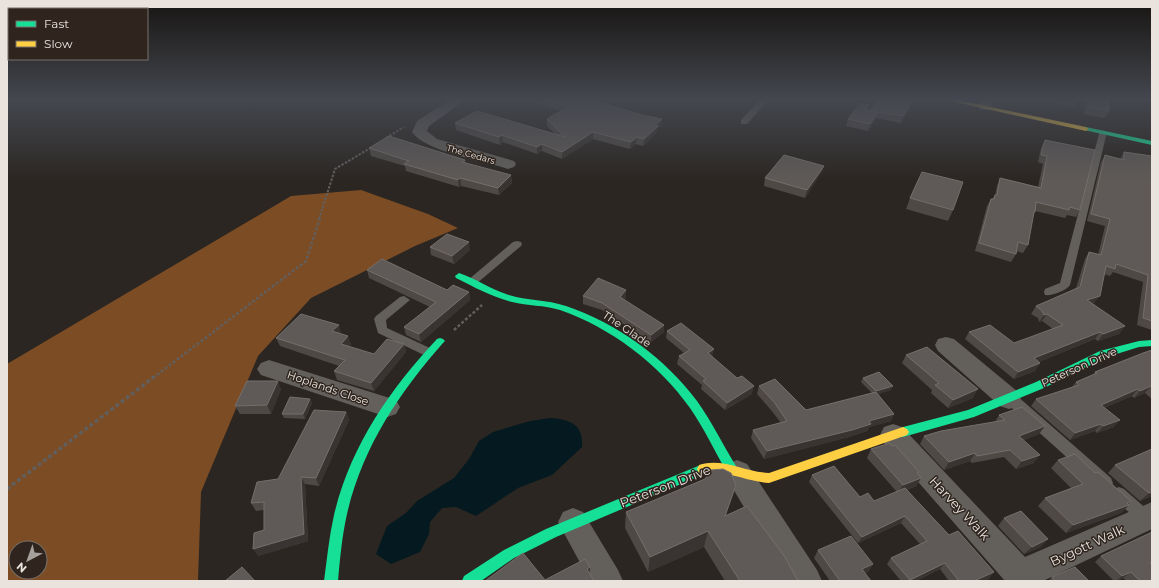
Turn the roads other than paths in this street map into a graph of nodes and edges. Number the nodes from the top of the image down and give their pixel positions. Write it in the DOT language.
graph roads {
  1 [pos="421,126"];
  2 [pos="1081,126"];
  3 [pos="1103,132"];
  4 [pos="1152,142"];
  5 [pos="508,164"];
  6 [pos="517,244"];
  7 [pos="459,276"];
  8 [pos="472,282"];
  9 [pos="1049,292"];
  10 [pos="404,300"];
  11 [pos="440,341"];
  12 [pos="1152,343"];
  13 [pos="946,345"];
  14 [pos="428,352"];
  15 [pos="268,368"];
  16 [pos="1009,398"];
  17 [pos="387,408"];
  18 [pos="893,435"];
  19 [pos="734,471"];
  20 [pos="1149,516"];
  21 [pos="574,522"];
  22 [pos="1019,579"];
  23 [pos="331,581"];
  24 [pos="469,581"];
  25 [pos="607,581"];
  26 [pos="806,581"];
  1 -- 5 [label="street, The Cedars"];
  2 -- 3 [label="street"];
  3 -- 4 [label="street"];
  3 -- 9 [label="lane"];
  6 -- 8 [label="lane"];
  7 -- 8 [label="street, The Glade"];
  8 -- 19 [label="street, The Glade"];
  10 -- 14 [label="lane"];
  11 -- 14 [label="street"];
  12 -- 16 [label="street, Peterson Drive"];
  13 -- 16 [label="street"];
  14 -- 17 [label="street"];
  15 -- 17 [label="street, Hoplands Close"];
  16 -- 18 [label="street, Peterson Drive"];
  16 -- 20 [label="lane"];
  17 -- 23 [label="street"];
  18 -- 19 [label="street, Peterson Drive"];
  18 -- 22 [label="street, Harvey Walk"];
  19 -- 21 [label="street, Peterson Drive"];
  19 -- 26 [label="street"];
  20 -- 22 [label="street, Bygott Walk"];
  21 -- 24 [label="street, Peterson Drive"];
  21 -- 25 [label="street"];
}
